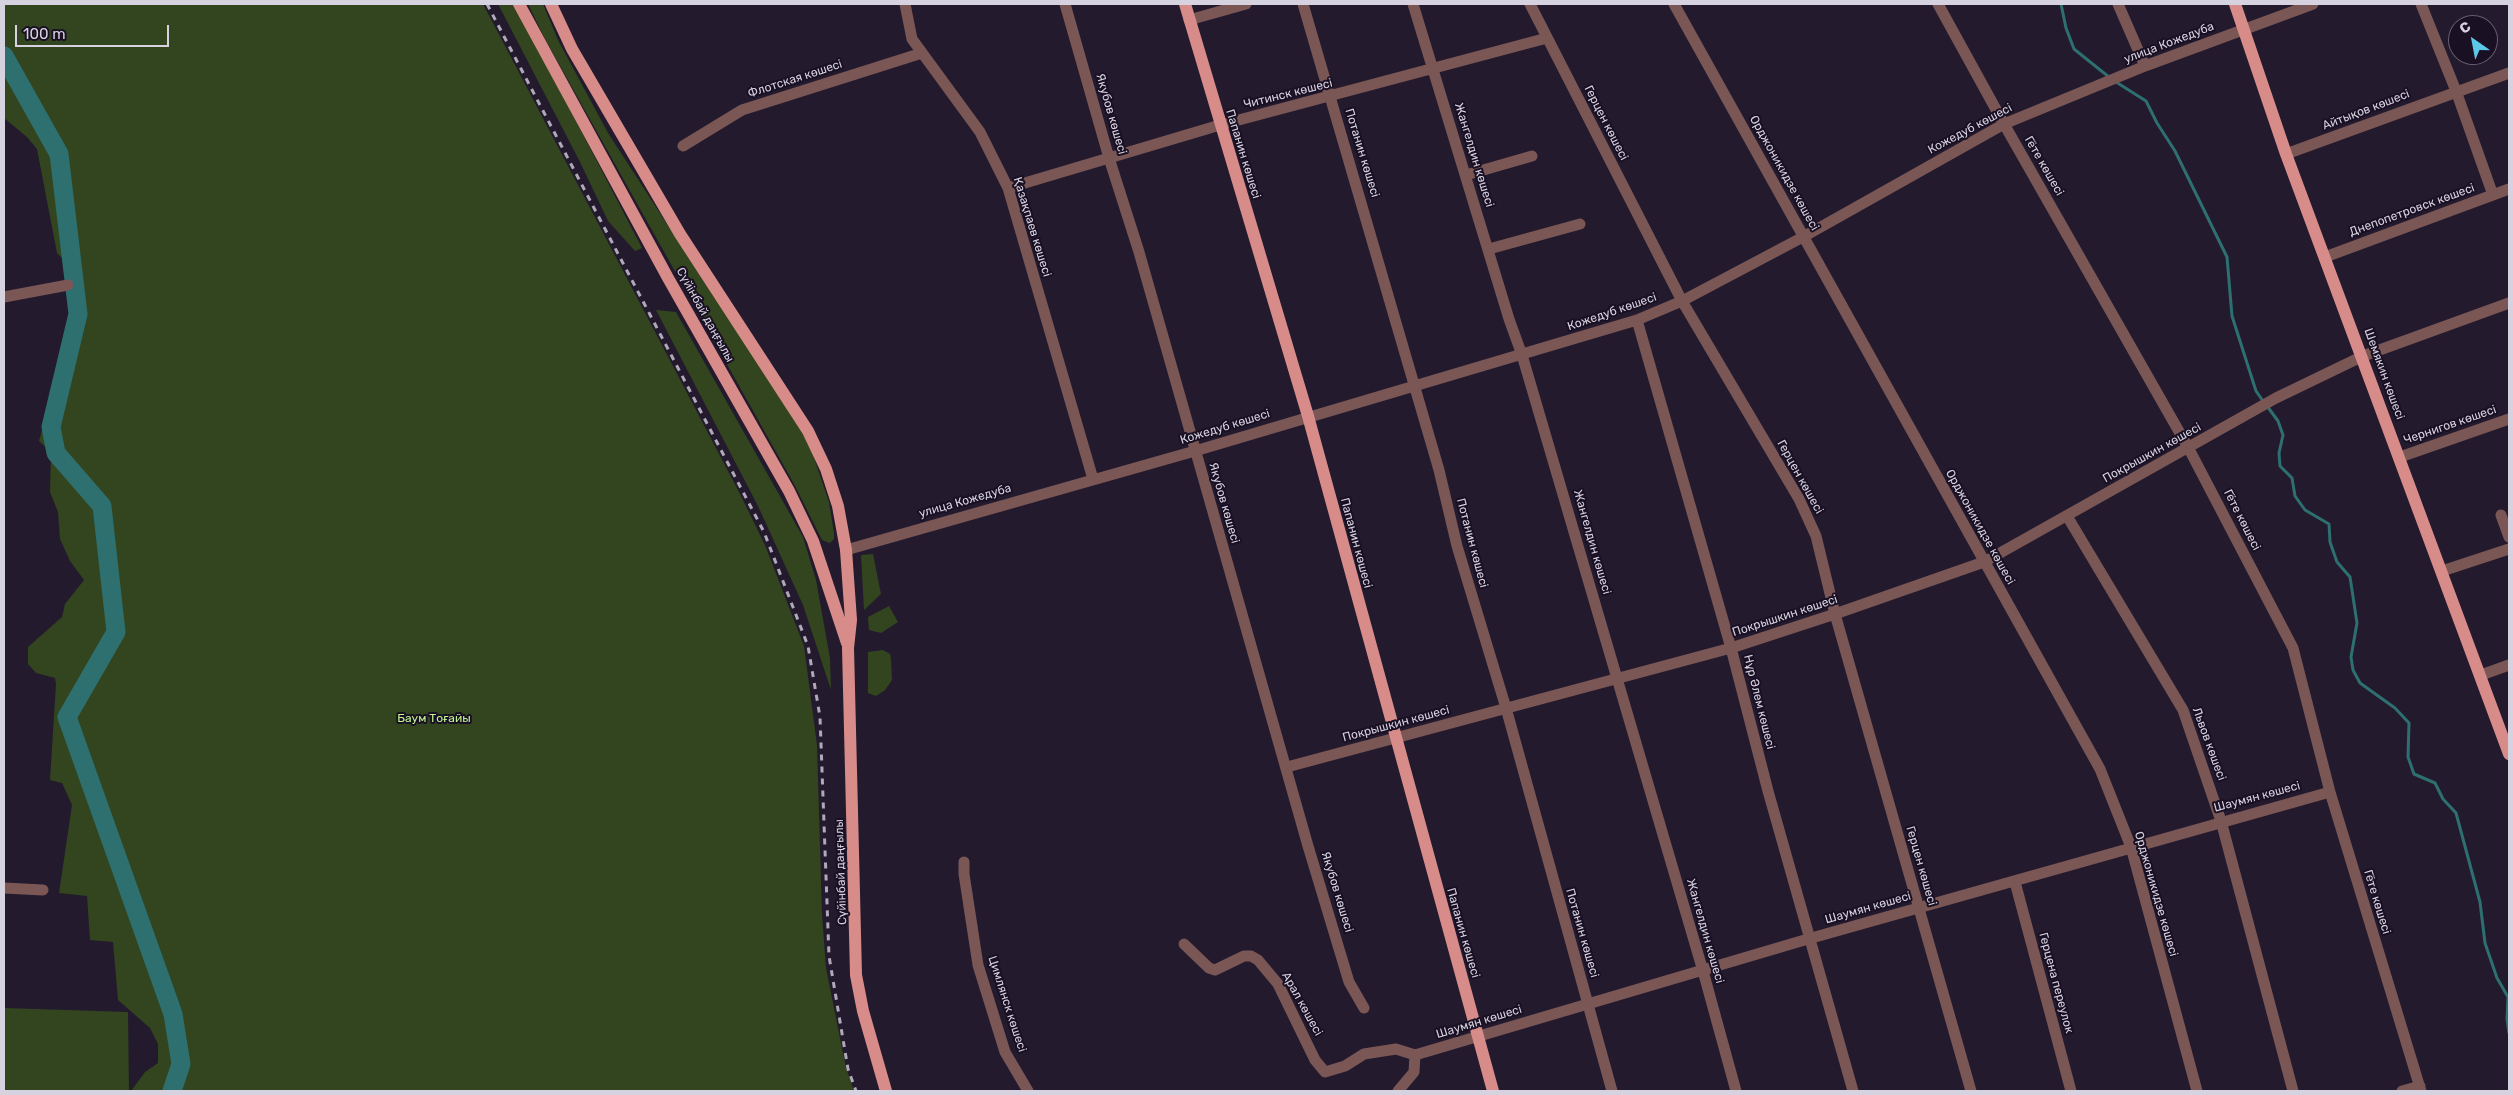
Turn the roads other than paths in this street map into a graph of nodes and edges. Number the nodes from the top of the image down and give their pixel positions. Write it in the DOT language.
graph roads {
  1 [pos="519,4"];
  2 [pos="550,4"];
  3 [pos="906,4"];
  4 [pos="1065,4"];
  5 [pos="1185,4"];
  6 [pos="1246,4"];
  7 [pos="1303,4"];
  8 [pos="1413,4"];
  9 [pos="1530,4"];
  10 [pos="1674,4"];
  11 [pos="1938,4"];
  12 [pos="2118,4"];
  13 [pos="2235,4"];
  14 [pos="2313,4"];
  15 [pos="2421,4"];
  16 [pos="1189,20"];
  17 [pos="2243,29"];
  18 [pos="1547,38"];
  19 [pos="922,53"];
  20 [pos="2145,66"];
  21 [pos="1433,69"];
  22 [pos="2509,73"];
  23 [pos="2105,82"];
  24 [pos="2456,92"];
  25 [pos="1331,97"];
  26 [pos="2004,124"];
  27 [pos="1220,126"];
  28 [pos="683,146"];
  29 [pos="2286,154"];
  30 [pos="1532,156"];
  31 [pos="1109,158"];
  32 [pos="1466,175"];
  33 [pos="1008,188"];
  34 [pos="2509,189"];
  35 [pos="2493,195"];
  36 [pos="1580,224"];
  37 [pos="1804,237"];
  38 [pos="1489,249"];
  39 [pos="2325,257"];
  40 [pos="68,285"];
  41 [pos="4,297"];
  42 [pos="1682,301"];
  43 [pos="2509,303"];
  44 [pos="1636,320"];
  45 [pos="1522,355"];
  46 [pos="2363,356"];
  47 [pos="1414,386"];
  48 [pos="1308,416"];
  49 [pos="2509,419"];
  50 [pos="2189,449"];
  51 [pos="1195,451"];
  52 [pos="2400,457"];
  53 [pos="1093,479"];
  54 [pos="2501,515"];
  55 [pos="2067,516"];
  56 [pos="2509,537"];
  57 [pos="2509,548"];
  58 [pos="846,550"];
  59 [pos="1984,562"];
  60 [pos="2442,571"];
  61 [pos="1835,614"];
  62 [pos="848,648"];
  63 [pos="1731,648"];
  64 [pos="2509,664"];
  65 [pos="2481,675"];
  66 [pos="1618,677"];
  67 [pos="1506,708"];
  68 [pos="1395,739"];
  69 [pos="2509,754"];
  70 [pos="1286,767"];
  71 [pos="2330,792"];
  72 [pos="2221,821"];
  73 [pos="2130,847"];
  74 [pos="964,862"];
  75 [pos="2015,882"];
  76 [pos="4,888"];
  77 [pos="42,890"];
  78 [pos="1919,908"];
  79 [pos="1808,940"];
  80 [pos="1184,944"];
  81 [pos="1703,971"];
  82 [pos="1588,1003"];
  83 [pos="1364,1008"];
  84 [pos="1478,1037"];
  85 [pos="1415,1055"];
  86 [pos="2420,1089"];
  87 [pos="886,1091"];
  88 [pos="1028,1091"];
  89 [pos="1398,1091"];
  90 [pos="1493,1091"];
  91 [pos="1612,1091"];
  92 [pos="1736,1091"];
  93 [pos="1853,1091"];
  94 [pos="1971,1091"];
  95 [pos="2071,1091"];
  96 [pos="2197,1091"];
  97 [pos="2293,1091"];
  98 [pos="2402,1091"];
  1 -- 62 [label="main road, Сүйінбай даңғылы"];
  2 -- 58 [label="main road, Сүйінбай даңғылы"];
  3 -- 19 [label="street, Қазақпаев көшесі"];
  4 -- 31 [label="street, Якубов көшесі"];
  5 -- 16 [label="main road, Папанин көшесі"];
  6 -- 16 [label="street"];
  7 -- 25 [label="street, Потанин көшесі"];
  8 -- 21 [label="street, Жангелдин көшесі"];
  9 -- 18 [label="street, Герцен көшесі"];
  10 -- 37 [label="street, Орджоникидзе көшесі"];
  11 -- 26 [label="street, Гёте көшесі"];
  12 -- 20 [label="street"];
  13 -- 17 [label="main road, Шемякин көшесі"];
  14 -- 17 [label="street"];
  15 -- 24 [label="street"];
  16 -- 27 [label="main road, Папанин көшесі"];
  17 -- 20 [label="street, улица Кожедуба"];
  17 -- 29 [label="main road, Шемякин көшесі"];
  18 -- 21 [label="street, Читинск көшесі"];
  18 -- 42 [label="street, Герцен көшесі"];
  19 -- 28 [label="street, Флотская көшесі"];
  19 -- 33 [label="street, Қазақпаев көшесі"];
  20 -- 23 [label="street, улица Кожедуба"];
  21 -- 25 [label="street, Читинск көшесі"];
  21 -- 32 [label="street, Жангелдин көшесі"];
  22 -- 24 [label="street, Айтықов көшесі"];
  23 -- 26 [label="street, Кожедуб көшесі"];
  24 -- 29 [label="street, Айтықов көшесі"];
  24 -- 35 [label="street"];
  25 -- 27 [label="street, Читинск көшесі"];
  25 -- 47 [label="street, Потанин көшесі"];
  26 -- 37 [label="street, Кожедуб көшесі"];
  26 -- 50 [label="street, Гёте көшесі"];
  27 -- 31 [label="street, Читинск көшесі"];
  27 -- 48 [label="main road, Папанин көшесі"];
  29 -- 39 [label="main road, Шемякин көшесі"];
  30 -- 32 [label="street"];
  31 -- 33 [label="street, Читинск көшесі"];
  31 -- 51 [label="street, Якубов көшесі"];
  32 -- 38 [label="street, Жангелдин көшесі"];
  33 -- 53 [label="street, Қазақпаев көшесі"];
  34 -- 35 [label="street, Днепопетровск көшесі"];
  35 -- 39 [label="street, Днепопетровск көшесі"];
  36 -- 38 [label="street"];
  37 -- 42 [label="street, Кожедуб көшесі"];
  37 -- 59 [label="street, Орджоникидзе көшесі"];
  38 -- 45 [label="street, Жангелдин көшесі"];
  39 -- 46 [label="main road, Шемякин көшесі"];
  40 -- 41 [label="street"];
  42 -- 44 [label="street, Кожедуб көшесі"];
  42 -- 61 [label="street, Герцен көшесі"];
  43 -- 46 [label="street"];
  44 -- 45 [label="street, Кожедуб көшесі"];
  44 -- 63 [label="street, Нұр Әлем көшесі"];
  45 -- 47 [label="street, Кожедуб көшесі"];
  45 -- 66 [label="street, Жангелдин көшесі"];
  46 -- 50 [label="street, Покрышкин көшесі"];
  46 -- 52 [label="main road, Шемякин көшесі"];
  47 -- 48 [label="street, Кожедуб көшесі"];
  47 -- 67 [label="street, Потанин көшесі"];
  48 -- 51 [label="street, Кожедуб көшесі"];
  48 -- 68 [label="main road, Папанин көшесі"];
  49 -- 52 [label="street, Чернигов көшесі"];
  50 -- 55 [label="street, Покрышкин көшесі"];
  50 -- 71 [label="street, Гёте көшесі"];
  51 -- 53 [label="street, Кожедуб көшесі"];
  51 -- 70 [label="street, Якубов көшесі"];
  52 -- 60 [label="main road, Шемякин көшесі"];
  53 -- 58 [label="street, улица Кожедуба"];
  54 -- 56 [label="street"];
  55 -- 59 [label="street, Покрышкин көшесі"];
  55 -- 72 [label="street, Львов көшесі"];
  57 -- 60 [label="street"];
  58 -- 62 [label="main road, Сүйінбай даңғылы"];
  59 -- 61 [label="street, Покрышкин көшесі"];
  59 -- 73 [label="street, Орджоникидзе көшесі"];
  60 -- 65 [label="main road, Шемякин көшесі"];
  61 -- 63 [label="street, Покрышкин көшесі"];
  61 -- 78 [label="street, Герцен көшесі"];
  62 -- 87 [label="main road, Сүйінбай даңғылы"];
  63 -- 66 [label="street, Покрышкин көшесі"];
  63 -- 79 [label="street, Нұр Әлем көшесі"];
  64 -- 65 [label="street"];
  65 -- 69 [label="main road, Шемякин көшесі"];
  66 -- 67 [label="street, Покрышкин көшесі"];
  66 -- 81 [label="street, Жангелдин көшесі"];
  67 -- 68 [label="street, Покрышкин көшесі"];
  67 -- 82 [label="street, Потанин көшесі"];
  68 -- 70 [label="street, Покрышкин көшесі"];
  68 -- 84 [label="main road, Папанин көшесі"];
  70 -- 83 [label="street, Якубов көшесі"];
  71 -- 72 [label="street, Шаумян көшесі"];
  71 -- 86 [label="street, Гёте көшесі"];
  72 -- 73 [label="street, Шаумян көшесі"];
  72 -- 97 [label="street, Львов көшесі"];
  73 -- 75 [label="street, Шаумян көшесі"];
  73 -- 96 [label="street, Орджоникидзе көшесі"];
  74 -- 88 [label="street, Цимлянск көшесі"];
  75 -- 78 [label="street, Шаумян көшесі"];
  75 -- 95 [label="street, Герцена переулок"];
  76 -- 77 [label="street"];
  78 -- 79 [label="street, Шаумян көшесі"];
  78 -- 94 [label="street, Герцен көшесі"];
  79 -- 81 [label="street, Шаумян көшесі"];
  79 -- 93 [label="street, Нұр Әлем көшесі"];
  80 -- 85 [label="street, Арал көшесі"];
  81 -- 82 [label="street, Шаумян көшесі"];
  81 -- 92 [label="street, Жангелдин көшесі"];
  82 -- 84 [label="street, Шаумян көшесі"];
  82 -- 91 [label="street, Потанин көшесі"];
  84 -- 85 [label="street, Шаумян көшесі"];
  84 -- 90 [label="main road, Папанин көшесі"];
  85 -- 89 [label="street"];
  86 -- 98 [label="street"];
}
